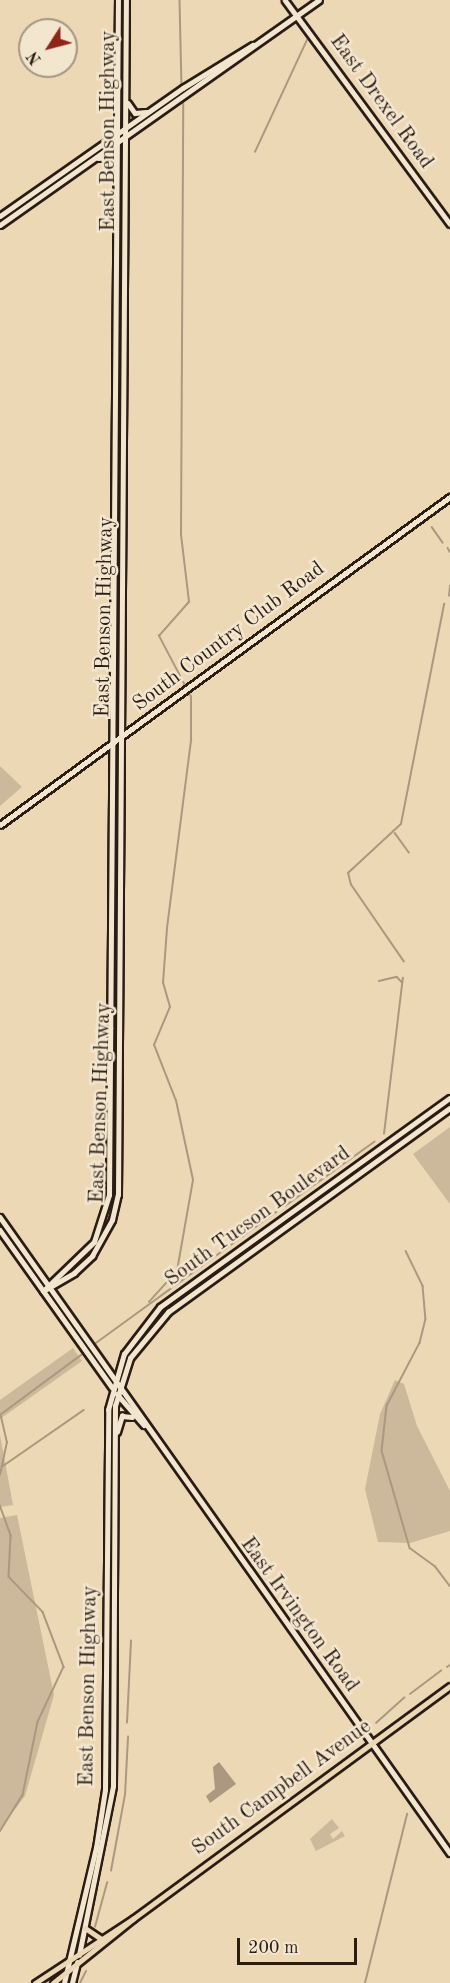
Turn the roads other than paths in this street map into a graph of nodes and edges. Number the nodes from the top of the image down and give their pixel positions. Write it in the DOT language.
graph roads {
  1 [pos="118,0"];
  2 [pos="126,0"];
  3 [pos="285,0"];
  4 [pos="319,0"];
  5 [pos="297,16"];
  6 [pos="258,43"];
  7 [pos="126,90"];
  8 [pos="149,111"];
  9 [pos="126,127"];
  10 [pos="117,133"];
  11 [pos="126,137"];
  12 [pos="117,142"];
  13 [pos="90,160"];
  14 [pos="117,173"];
  15 [pos="0,216"];
  16 [pos="450,224"];
  17 [pos="0,225"];
  18 [pos="125,287"];
  19 [pos="117,288"];
  20 [pos="450,497"];
  21 [pos="120,738"];
  22 [pos="113,744"];
  23 [pos="0,825"];
  24 [pos="450,1098"];
  25 [pos="450,1108"];
  26 [pos="0,1217"];
  27 [pos="0,1230"];
  28 [pos="50,1286"];
  29 [pos="43,1291"];
  30 [pos="124,1354"];
  31 [pos="106,1363"];
  32 [pos="115,1376"];
  33 [pos="120,1384"];
  34 [pos="111,1386"];
  35 [pos="117,1394"];
  36 [pos="136,1420"];
  37 [pos="144,1425"];
  38 [pos="115,1438"];
  39 [pos="116,1596"];
  40 [pos="108,1597"];
  41 [pos="450,1686"];
  42 [pos="370,1743"];
  43 [pos="450,1853"];
  44 [pos="134,1918"];
  45 [pos="85,1928"];
  46 [pos="100,1938"];
  47 [pos="79,1952"];
  48 [pos="70,1958"];
  49 [pos="76,1966"];
  50 [pos="66,1973"];
  51 [pos="35,1983"];
  52 [pos="53,1983"];
  53 [pos="64,1983"];
  54 [pos="72,1983"];
  1 -- 10 [label="main road, East Benson Highway"];
  2 -- 7 [label="main road, East Benson Highway"];
  3 -- 5 [label="main road, East Drexel Road"];
  4 -- 5 [label="main road"];
  5 -- 6 [label="main road"];
  5 -- 16 [label="main road, East Drexel Road"];
  6 -- 8 [label="main road"];
  6 -- 11 [label="main road"];
  7 -- 8 [label="main road"];
  7 -- 9 [label="main road, East Benson Highway"];
  8 -- 9 [label="main road"];
  9 -- 10 [label="main road"];
  9 -- 11 [label="main road, East Benson Highway"];
  10 -- 12 [label="main road, East Benson Highway"];
  10 -- 15 [label="main road"];
  11 -- 12 [label="main road"];
  11 -- 18 [label="main road, East Benson Highway"];
  12 -- 13 [label="main road"];
  12 -- 14 [label="main road, East Benson Highway"];
  13 -- 14 [label="main road"];
  13 -- 17 [label="main road"];
  14 -- 19 [label="main road, East Benson Highway"];
  18 -- 19 [label="main road"];
  18 -- 21 [label="main road, East Benson Highway"];
  19 -- 22 [label="main road, East Benson Highway"];
  20 -- 21 [label="main road, South Country Club Road"];
  21 -- 22 [label="main road, South Country Club Road"];
  21 -- 28 [label="main road, East Benson Highway"];
  22 -- 23 [label="main road, South Country Club Road"];
  22 -- 28 [label="main road, East Benson Highway"];
  24 -- 30 [label="main road, South Tucson Boulevard"];
  25 -- 33 [label="main road, South Tucson Boulevard"];
  26 -- 28 [label="main road, East Irvington Road"];
  27 -- 29 [label="main road, East Irvington Road"];
  28 -- 29 [label="main road, East Benson Highway"];
  28 -- 31 [label="main road, East Irvington Road"];
  29 -- 34 [label="main road, East Irvington Road"];
  30 -- 31 [label="main road"];
  30 -- 32 [label="main road, South Tucson Boulevard"];
  31 -- 32 [label="main road, East Irvington Road"];
  32 -- 33 [label="main road, East Irvington Road"];
  32 -- 34 [label="main road, South Tucson Boulevard"];
  33 -- 35 [label="main road, South Tucson Boulevard"];
  33 -- 37 [label="main road, East Irvington Road"];
  34 -- 35 [label="main road, East Irvington Road"];
  34 -- 40 [label="main road, East Benson Highway"];
  35 -- 36 [label="main road, East Irvington Road"];
  35 -- 38 [label="main road, East Benson Highway"];
  36 -- 37 [label="main road, East Irvington Road"];
  36 -- 38 [label="main road"];
  37 -- 42 [label="main road, East Irvington Road"];
  38 -- 39 [label="main road, East Benson Highway"];
  39 -- 40 [label="main road"];
  39 -- 45 [label="main road, East Benson Highway"];
  40 -- 48 [label="main road, East Benson Highway"];
  41 -- 42 [label="main road, South Campbell Avenue"];
  42 -- 43 [label="main road, East Irvington Road"];
  42 -- 44 [label="main road, South Campbell Avenue"];
  44 -- 46 [label="main road, South Campbell Avenue"];
  44 -- 49 [label="main road, South Campbell Avenue"];
  45 -- 46 [label="main road"];
  45 -- 47 [label="main road, East Benson Highway"];
  46 -- 47 [label="main road, South Campbell Avenue"];
  47 -- 48 [label="main road, South Campbell Avenue"];
  47 -- 49 [label="main road, East Benson Highway"];
  48 -- 50 [label="main road, East Benson Highway"];
  48 -- 51 [label="main road, South Campbell Avenue"];
  49 -- 50 [label="main road, South Campbell Avenue"];
  49 -- 54 [label="main road, East Benson Highway"];
  50 -- 52 [label="main road, South Campbell Avenue"];
  50 -- 53 [label="main road, East Benson Highway"];
}
